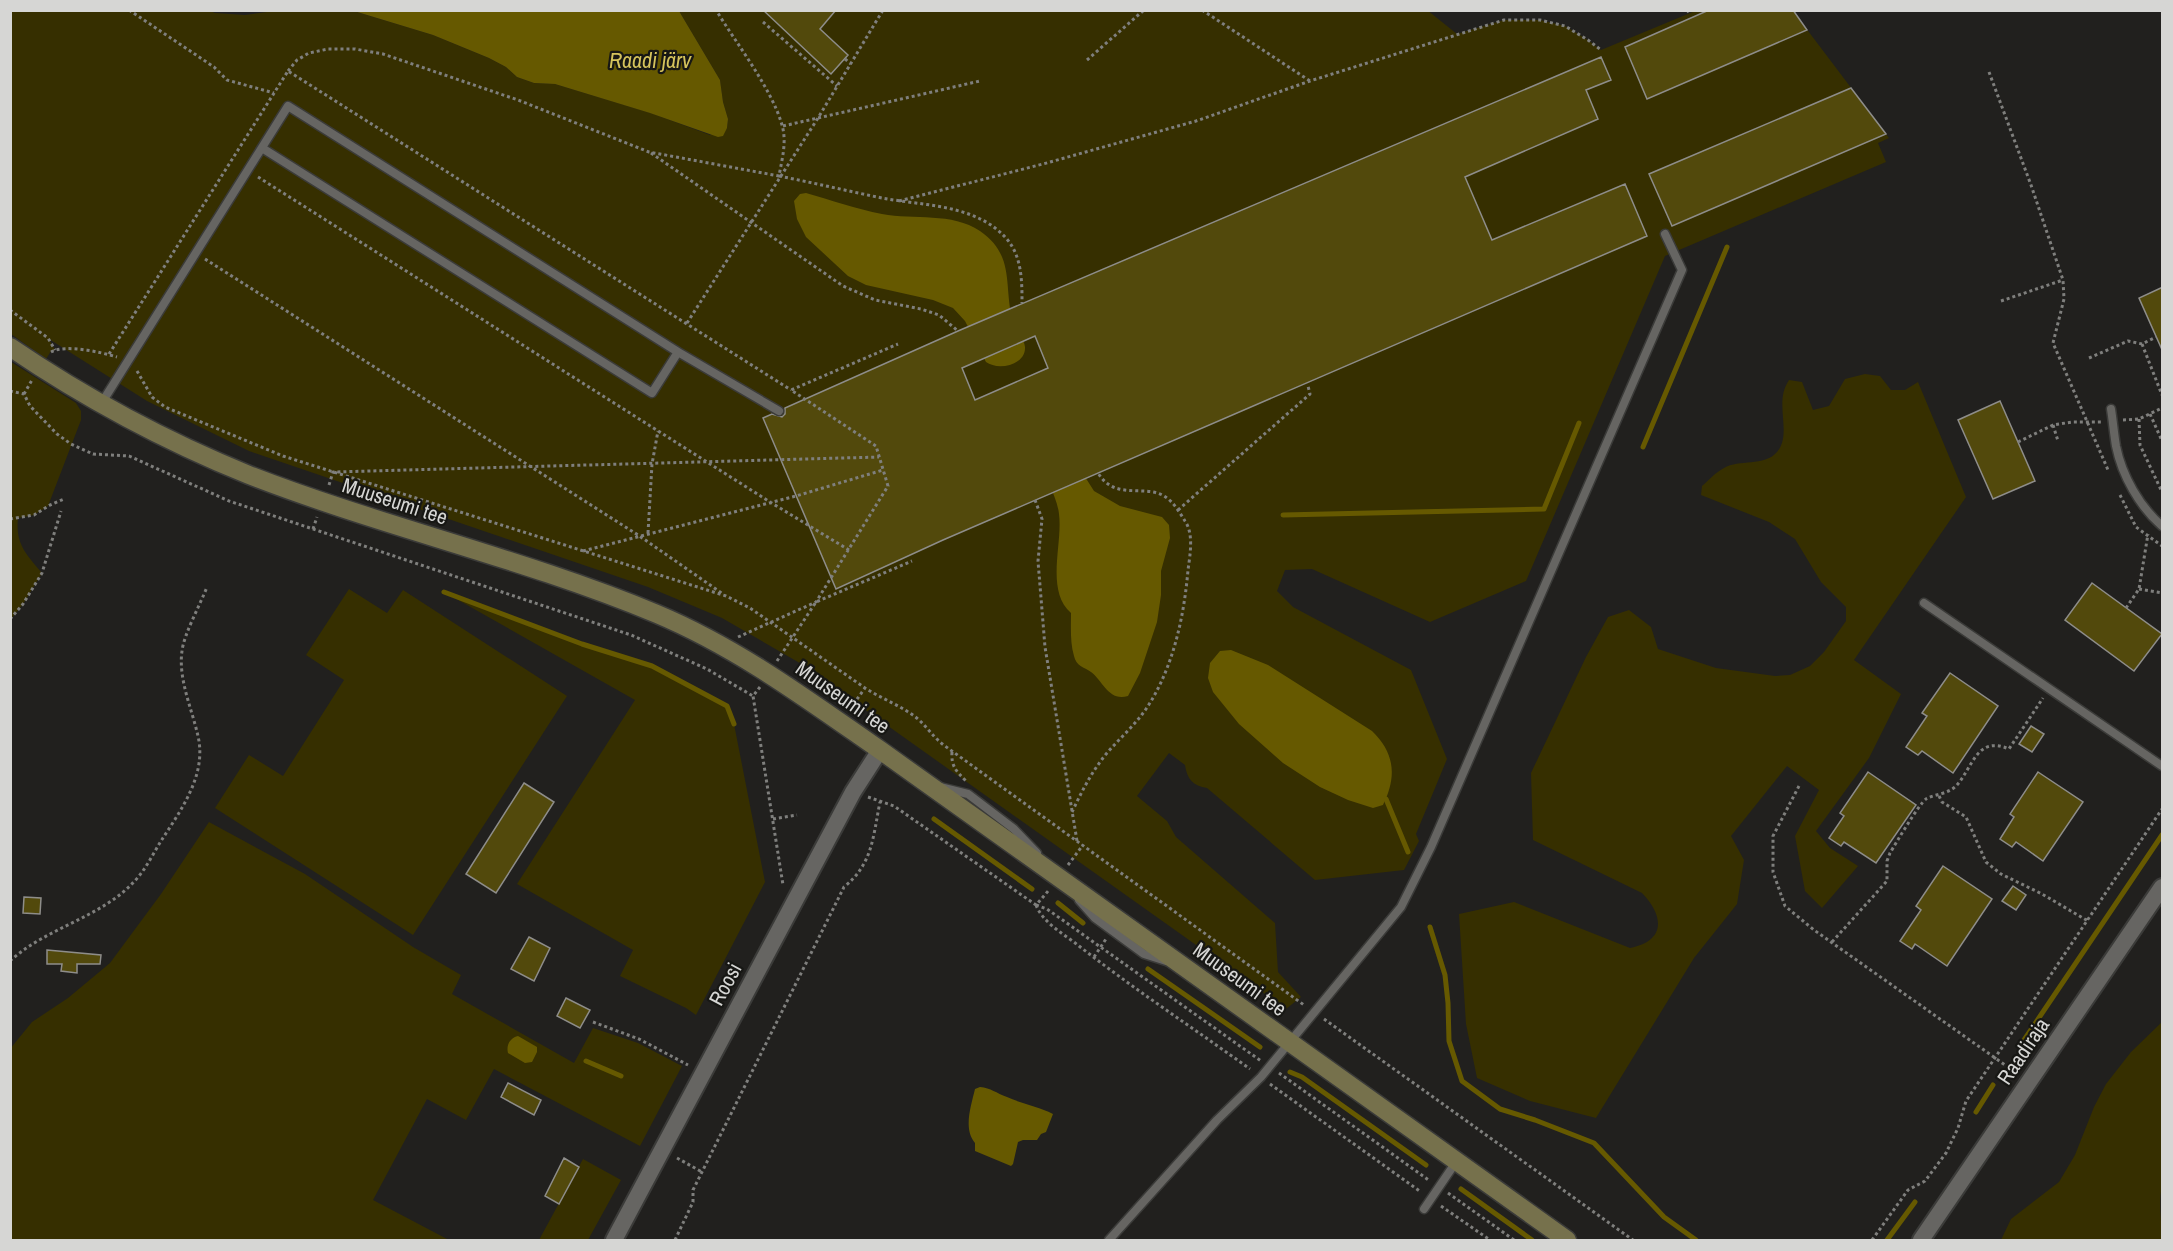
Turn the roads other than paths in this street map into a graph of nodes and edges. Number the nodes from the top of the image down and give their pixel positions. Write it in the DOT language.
graph roads {
  1 [pos="262,148"];
  2 [pos="1665,234"];
  3 [pos="10,347"];
  4 [pos="678,352"];
  5 [pos="101,404"];
  6 [pos="2110,409"];
  7 [pos="779,411"];
  8 [pos="2163,526"];
  9 [pos="1924,603"];
  10 [pos="880,750"];
  11 [pos="2163,766"];
  12 [pos="2163,886"];
  13 [pos="1290,1042"];
  14 [pos="1456,1162"];
  15 [pos="1424,1209"];
  16 [pos="614,1240"];
  17 [pos="1109,1240"];
  18 [pos="1567,1240"];
  19 [pos="1921,1240"];
  1 -- 4 [label="lane"];
  1 -- 4 [label="lane"];
  1 -- 5 [label="lane"];
  2 -- 13 [label="lane"];
  3 -- 5 [label="street, Muuseumi tee"];
  4 -- 7 [label="lane"];
  5 -- 10 [label="street, Muuseumi tee"];
  6 -- 8 [label="lane"];
  9 -- 11 [label="lane"];
  10 -- 13 [label="street, Muuseumi tee"];
  10 -- 16 [label="street, Roosi"];
  12 -- 19 [label="street, Raadiraja"];
  13 -- 14 [label="street, Muuseumi tee"];
  13 -- 17 [label="lane"];
  14 -- 15 [label="lane"];
  14 -- 18 [label="street, Muuseumi tee"];
}
